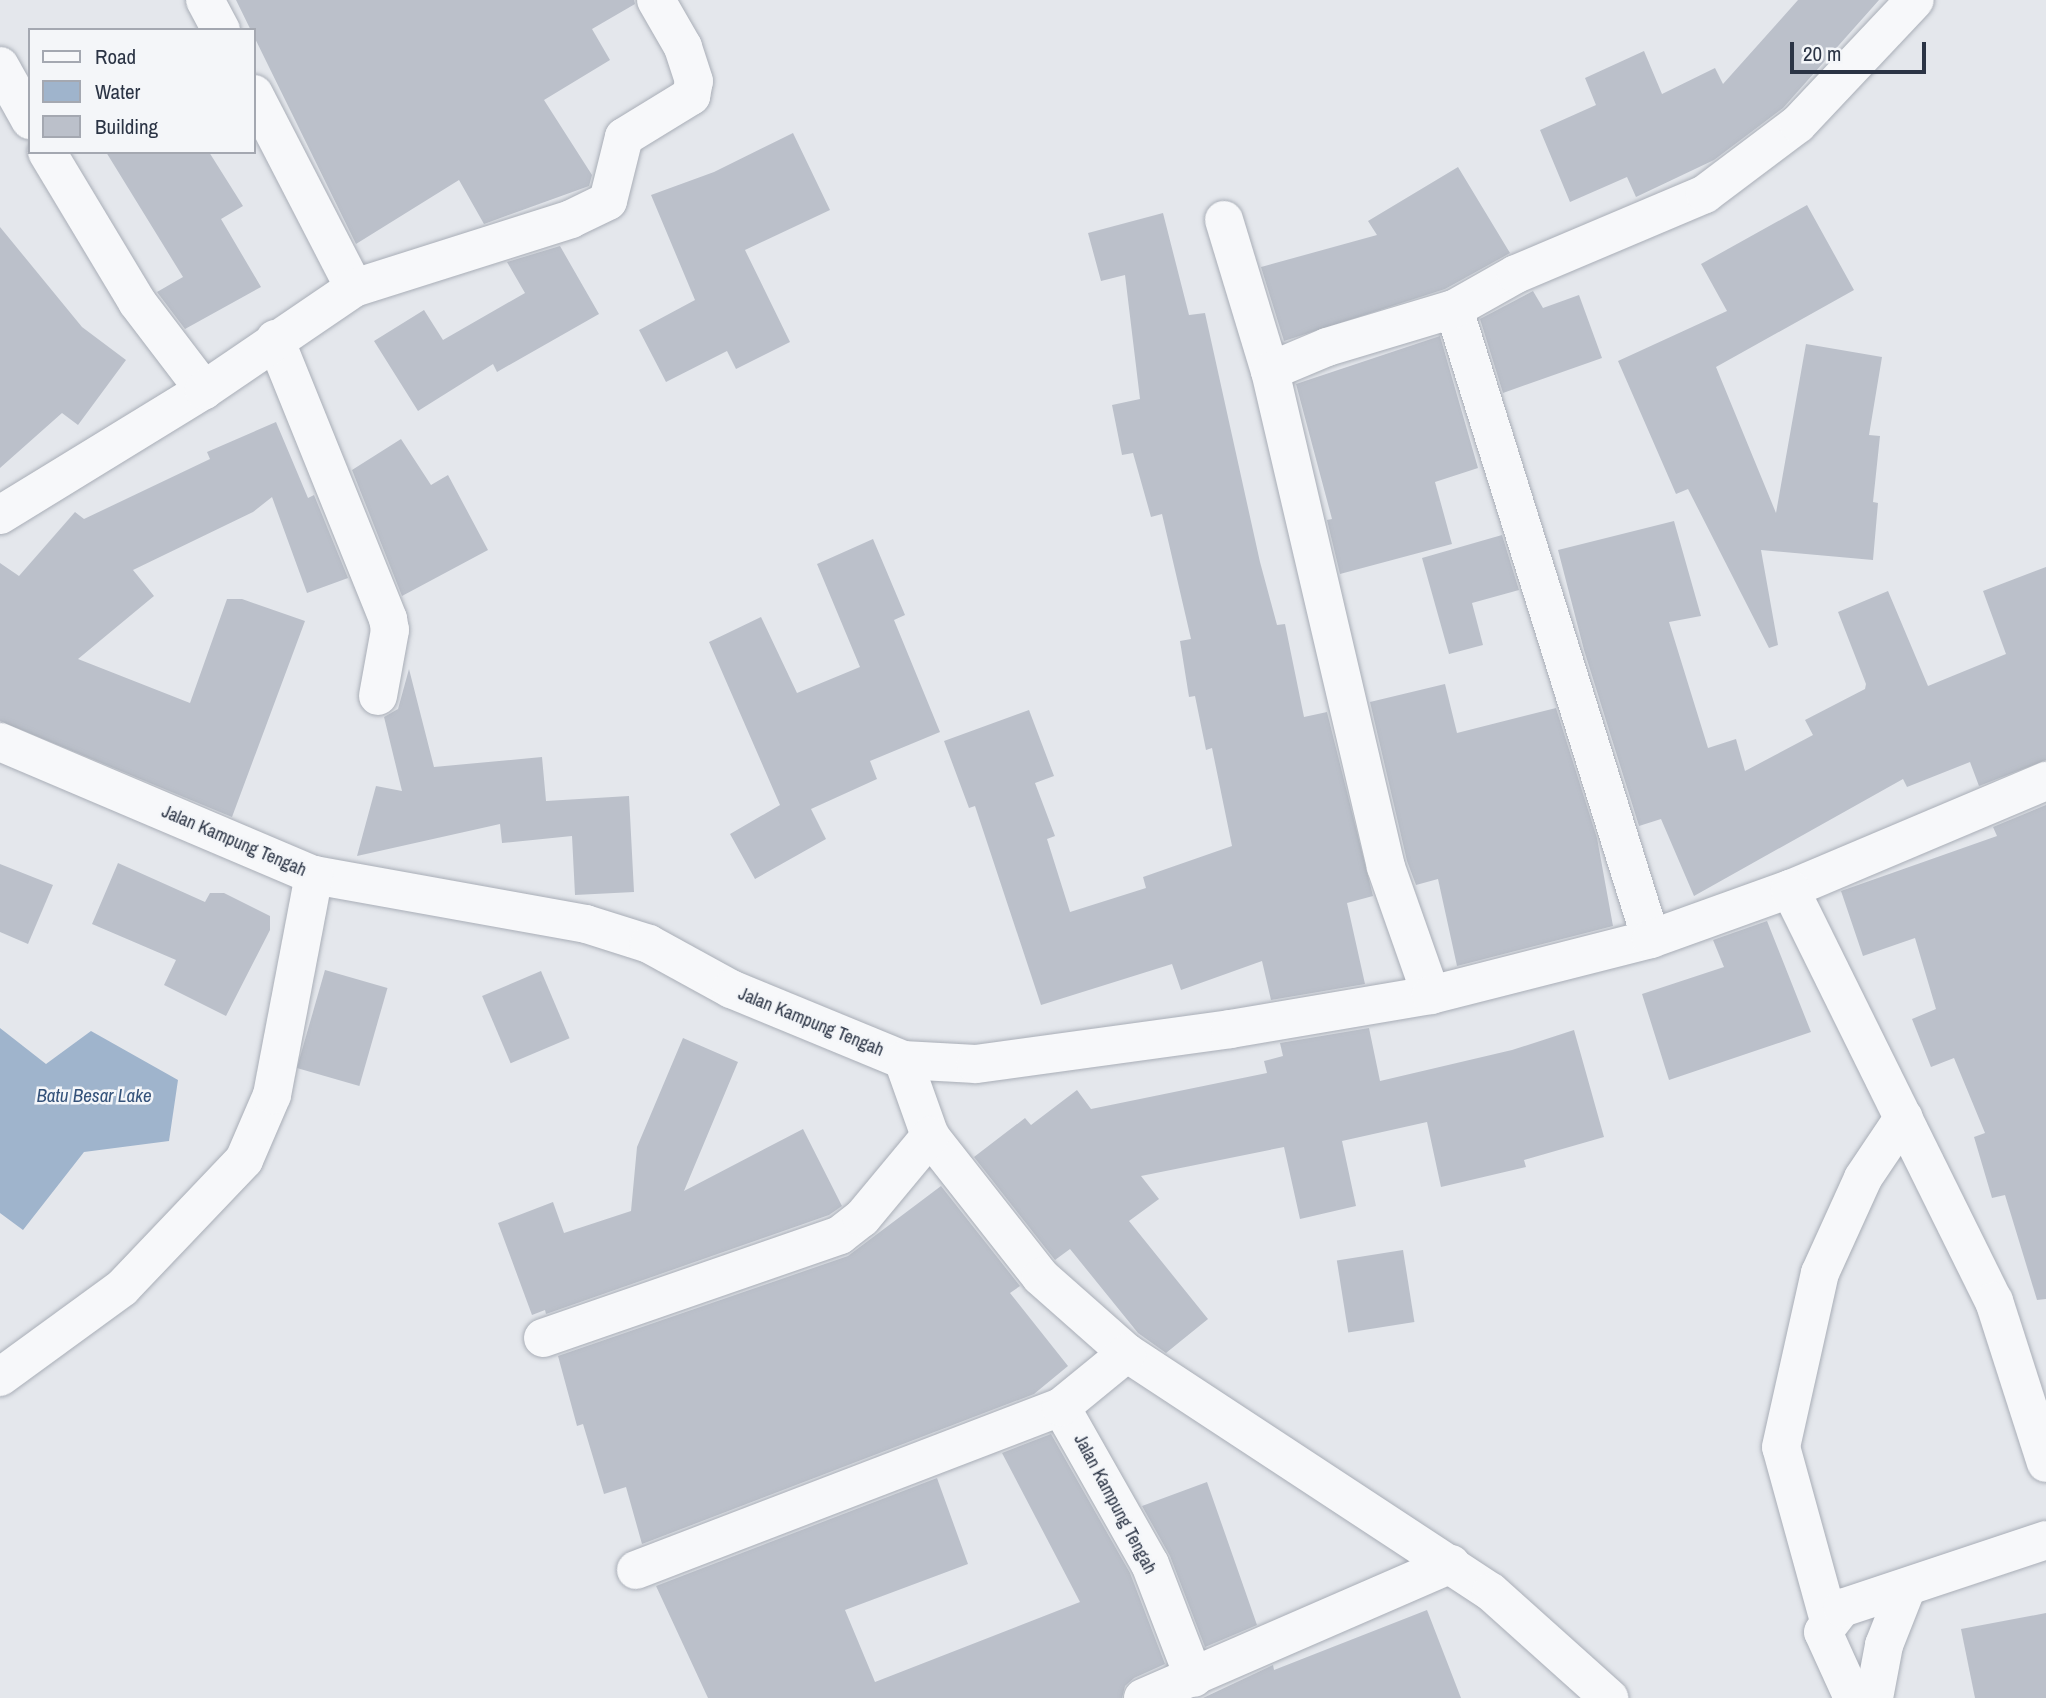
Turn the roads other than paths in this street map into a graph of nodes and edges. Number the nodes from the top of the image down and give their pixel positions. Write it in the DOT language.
graph roads {
  1 [pos="205,0"];
  2 [pos="656,0"];
  3 [pos="1915,0"];
  4 [pos="220,28"];
  5 [pos="0,66"];
  6 [pos="256,98"];
  7 [pos="28,116"];
  8 [pos="48,154"];
  9 [pos="1224,220"];
  10 [pos="354,288"];
  11 [pos="1454,309"];
  12 [pos="275,339"];
  13 [pos="1270,371"];
  14 [pos="204,390"];
  15 [pos="0,515"];
  16 [pos="378,696"];
  17 [pos="0,742"];
  18 [pos="2046,780"];
  19 [pos="314,875"];
  20 [pos="1790,889"];
  21 [pos="1651,939"];
  22 [pos="1431,995"];
  23 [pos="904,1060"];
  24 [pos="1904,1117"];
  25 [pos="930,1136"];
  26 [pos="543,1338"];
  27 [pos="1127,1353"];
  28 [pos="0,1377"];
  29 [pos="1061,1407"];
  30 [pos="2046,1464"];
  31 [pos="2046,1540"];
  32 [pos="1451,1564"];
  33 [pos="636,1570"];
  34 [pos="1907,1587"];
  35 [pos="1829,1621"];
  36 [pos="1194,1678"];
  37 [pos="1143,1698"];
  38 [pos="1609,1698"];
  39 [pos="1853,1698"];
  40 [pos="1874,1698"];
  1 -- 4 [label="street"];
  2 -- 10 [label="street"];
  3 -- 11 [label="street"];
  5 -- 7 [label="street"];
  6 -- 10 [label="street"];
  8 -- 14 [label="street"];
  9 -- 13 [label="street"];
  10 -- 12 [label="street"];
  11 -- 13 [label="street"];
  11 -- 21 [label="street"];
  12 -- 14 [label="street"];
  12 -- 16 [label="street"];
  13 -- 22 [label="street"];
  14 -- 15 [label="street"];
  17 -- 19 [label="street, Jalan Kampung Tengah"];
  18 -- 20 [label="street"];
  19 -- 23 [label="street, Jalan Kampung Tengah"];
  19 -- 28 [label="street"];
  20 -- 21 [label="street"];
  20 -- 24 [label="street"];
  21 -- 22 [label="street"];
  22 -- 23 [label="street"];
  23 -- 25 [label="street, Jalan Kampung Tengah"];
  24 -- 30 [label="street"];
  24 -- 35 [label="street"];
  25 -- 26 [label="street"];
  25 -- 27 [label="street, Jalan Kampung Tengah"];
  27 -- 29 [label="street"];
  27 -- 32 [label="street, Jalan Kampung Tengah"];
  29 -- 33 [label="street"];
  29 -- 36 [label="street, Jalan Kampung Tengah"];
  31 -- 34 [label="street"];
  32 -- 36 [label="street"];
  32 -- 38 [label="street, Jalan Kampung Tengah"];
  34 -- 35 [label="street"];
  34 -- 40 [label="street"];
  35 -- 39 [label="street"];
  36 -- 37 [label="street"];
}
